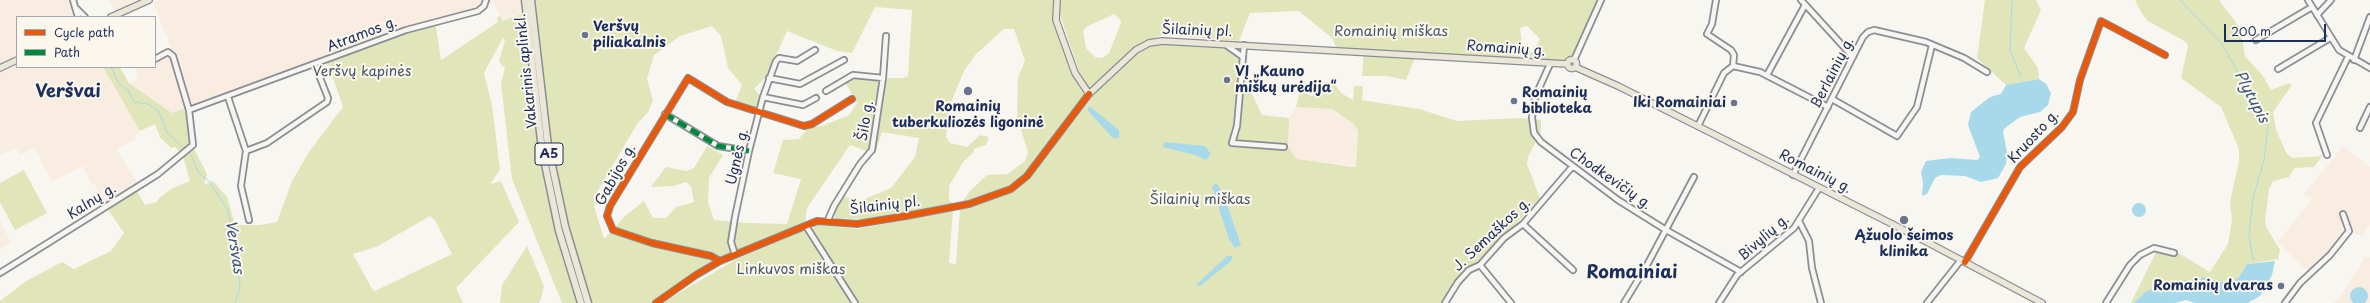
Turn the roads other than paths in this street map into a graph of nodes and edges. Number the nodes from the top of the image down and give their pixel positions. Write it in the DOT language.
graph roads {
  1 [pos="73,0"];
  2 [pos="149,0"];
  3 [pos="486,0"];
  4 [pos="525,0"];
  5 [pos="532,0"];
  6 [pos="1057,0"];
  7 [pos="1600,0"];
  8 [pos="1716,0"];
  9 [pos="2308,0"];
  10 [pos="2331,0"];
  11 [pos="1804,2"];
  12 [pos="2312,7"];
  13 [pos="77,10"];
  14 [pos="2317,15"];
  15 [pos="78,16"];
  16 [pos="84,16"];
  17 [pos="115,16"];
  18 [pos="2370,17"];
  19 [pos="886,36"];
  20 [pos="2330,38"];
  21 [pos="2256,40"];
  22 [pos="1225,44"];
  23 [pos="1244,45"];
  24 [pos="1932,45"];
  25 [pos="815,50"];
  26 [pos="1323,51"];
  27 [pos="2165,55"];
  28 [pos="1243,57"];
  29 [pos="1853,57"];
  30 [pos="2348,57"];
  31 [pos="156,58"];
  32 [pos="16,60"];
  33 [pos="844,60"];
  34 [pos="1574,60"];
  35 [pos="2354,60"];
  36 [pos="1550,64"];
  37 [pos="1567,64"];
  38 [pos="315,65"];
  39 [pos="1733,66"];
  40 [pos="1575,67"];
  41 [pos="0,68"];
  42 [pos="2370,68"];
  43 [pos="2278,69"];
  44 [pos="1987,72"];
  45 [pos="1767,75"];
  46 [pos="769,78"];
  47 [pos="883,78"];
  48 [pos="826,92"];
  49 [pos="1089,94"];
  50 [pos="228,97"];
  51 [pos="763,97"];
  52 [pos="816,98"];
  53 [pos="852,99"];
  54 [pos="1832,99"];
  55 [pos="1828,107"];
  56 [pos="2370,107"];
  57 [pos="189,110"];
  58 [pos="665,114"];
  59 [pos="759,114"];
  60 [pos="1698,126"];
  61 [pos="2360,128"];
  62 [pos="1284,147"];
  63 [pos="246,151"];
  64 [pos="749,152"];
  65 [pos="2327,155"];
  66 [pos="1572,167"];
  67 [pos="1793,175"];
  68 [pos="1694,177"];
  69 [pos="1819,188"];
  70 [pos="2343,214"];
  71 [pos="249,220"];
  72 [pos="828,220"];
  73 [pos="1799,222"];
  74 [pos="1523,224"];
  75 [pos="806,226"];
  76 [pos="1666,230"];
  77 [pos="2174,253"];
  78 [pos="735,255"];
  79 [pos="720,261"];
  80 [pos="1963,261"];
  81 [pos="1480,265"];
  82 [pos="1573,270"];
  83 [pos="0,272"];
  84 [pos="1741,272"];
  85 [pos="2038,302"];
  86 [pos="581,303"];
  87 [pos="588,303"];
  88 [pos="656,303"];
  89 [pos="855,303"];
  90 [pos="1445,303"];
  91 [pos="1511,303"];
  92 [pos="1624,303"];
  93 [pos="1719,303"];
  94 [pos="1821,303"];
  95 [pos="1927,303"];
  96 [pos="2106,303"];
  97 [pos="2285,303"];
  1 -- 13 [label="street"];
  2 -- 17 [label="main road"];
  3 -- 38 [label="street, Atramos g."];
  4 -- 86 [label="highway, Vakarinis aplinkl. / A5"];
  5 -- 87 [label="highway, Vakarinis aplinkl. / A5"];
  6 -- 49 [label="main road"];
  7 -- 34 [label="street"];
  8 -- 39 [label="street"];
  9 -- 12 [label="street"];
  10 -- 14 [label="street"];
  11 -- 29 [label="street"];
  11 -- 45 [label="street"];
  12 -- 14 [label="street"];
  12 -- 21 [label="street"];
  13 -- 15 [label="street"];
  13 -- 16 [label="street"];
  14 -- 20 [label="street"];
  18 -- 35 [label="street"];
  19 -- 47 [label="street, Šilo g."];
  20 -- 30 [label="street"];
  20 -- 43 [label="street"];
  22 -- 23 [label="main road, Šilainių pl."];
  22 -- 28 [label="street"];
  22 -- 49 [label="main road, Šilainių pl."];
  23 -- 26 [label="main road, Šilainių pl."];
  23 -- 28 [label="street"];
  24 -- 29 [label="street, Berlainių g."];
  24 -- 44 [label="street, Berlainių g."];
  24 -- 54 [label="street"];
  25 -- 46 [label="street, Ugnės g."];
  26 -- 36 [label="main road, Romainių g."];
  27 -- 80 [label="street, Kruosto g."];
  28 -- 62 [label="street"];
  29 -- 54 [label="street, Berlainių g."];
  30 -- 35 [label="street"];
  30 -- 65 [label="street"];
  31 -- 57 [label="street"];
  32 -- 41 [label="main road"];
  33 -- 46 [label="street"];
  34 -- 37 [label="main road"];
  34 -- 40 [label="main road"];
  35 -- 42 [label="street"];
  36 -- 37 [label="main road, Romainių g."];
  36 -- 66 [label="street, Chodkevičių g."];
  37 -- 40 [label="main road, Romainių g."];
  38 -- 50 [label="street, Atramos g."];
  38 -- 63 [label="street"];
  39 -- 45 [label="street"];
  39 -- 60 [label="street"];
  40 -- 60 [label="main road, Romainių g."];
  45 -- 55 [label="street"];
  46 -- 51 [label="street, Ugnės g."];
  47 -- 48 [label="street"];
  47 -- 72 [label="street, Šilo g."];
  49 -- 72 [label="street, Šilainių pl."];
  50 -- 57 [label="street, Atramos g."];
  50 -- 63 [label="street"];
  51 -- 52 [label="street"];
  51 -- 59 [label="street, Ugnės g."];
  53 -- 59 [label="street"];
  54 -- 55 [label="street, Berlainių g."];
  55 -- 67 [label="street, Berlainių g."];
  56 -- 61 [label="street"];
  57 -- 83 [label="street, Kalnų g."];
  58 -- 59 [label="street, Gabijos g."];
  58 -- 64 [label="street"];
  58 -- 79 [label="street, Gabijos g."];
  59 -- 64 [label="street, Ugnės g."];
  60 -- 67 [label="main road, Romainių g."];
  63 -- 71 [label="street"];
  64 -- 78 [label="street, Ugnės g."];
  66 -- 74 [label="street, J. Semaškos g."];
  66 -- 76 [label="street, Chodkevičių g."];
  67 -- 69 [label="main road, Romainių g."];
  68 -- 76 [label="street"];
  69 -- 73 [label="street, Bivylių g."];
  69 -- 80 [label="main road, Romainių g."];
  70 -- 97 [label="street"];
  72 -- 75 [label="street, Šilainių pl."];
  73 -- 84 [label="street, Bivylių g."];
  73 -- 94 [label="street"];
  74 -- 81 [label="street, J. Semaškos g."];
  74 -- 82 [label="street"];
  75 -- 78 [label="street, Šilainių pl."];
  75 -- 89 [label="street"];
  76 -- 84 [label="street, Chodkevičių g."];
  76 -- 92 [label="street"];
  77 -- 96 [label="street"];
  78 -- 79 [label="street, Šilainių pl."];
  79 -- 88 [label="street, Šilainių pl."];
  80 -- 85 [label="main road, Romainių g."];
  80 -- 95 [label="street"];
  81 -- 90 [label="street, J. Semaškos g."];
  81 -- 91 [label="street"];
  84 -- 93 [label="street, Bivylių g."];
}
